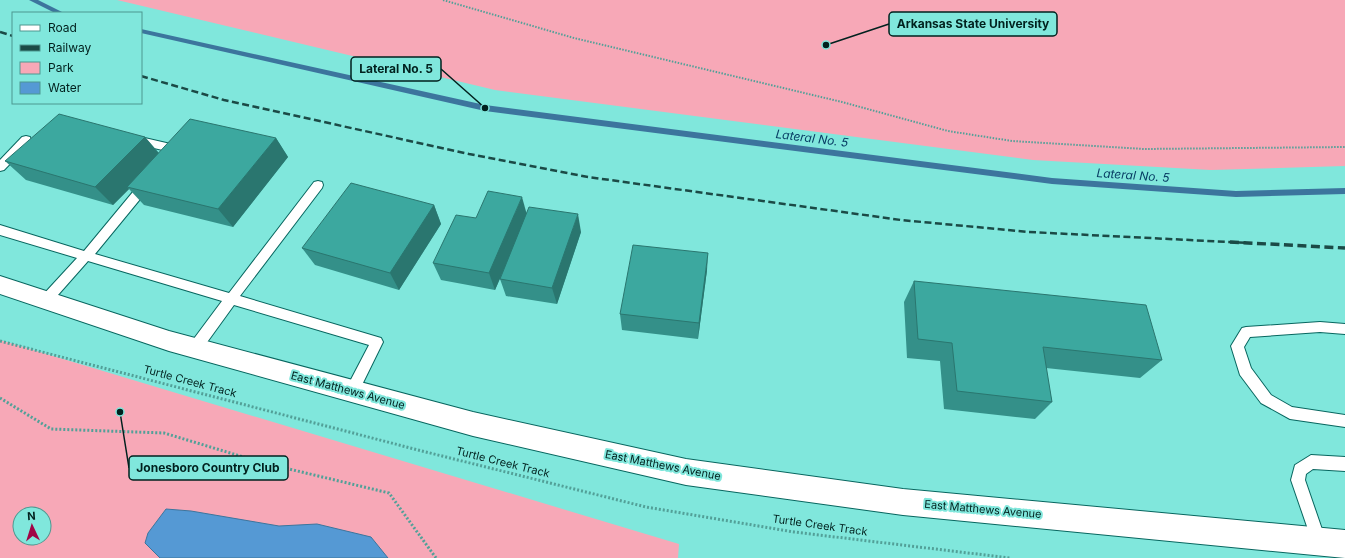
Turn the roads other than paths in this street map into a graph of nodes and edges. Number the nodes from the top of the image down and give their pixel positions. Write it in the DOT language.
graph roads {
  1 [pos="26,140"];
  2 [pos="136,140"];
  3 [pos="165,161"];
  4 [pos="0,167"];
  5 [pos="155,173"];
  6 [pos="318,185"];
  7 [pos="0,230"];
  8 [pos="86,256"];
  9 [pos="0,285"];
  10 [pos="231,299"];
  11 [pos="46,300"];
  12 [pos="1345,329"];
  13 [pos="195,348"];
  14 [pos="352,391"];
  15 [pos="1345,421"];
  16 [pos="1345,464"];
  17 [pos="1319,541"];
  18 [pos="1345,544"];
  1 -- 4 [label="lane"];
  2 -- 3 [label="lane"];
  5 -- 8 [label="lane"];
  6 -- 10 [label="lane"];
  7 -- 8 [label="lane"];
  8 -- 10 [label="lane"];
  8 -- 11 [label="lane"];
  9 -- 11 [label="street, East Matthews Avenue"];
  10 -- 13 [label="lane"];
  10 -- 14 [label="lane"];
  11 -- 13 [label="street, East Matthews Avenue"];
  12 -- 15 [label="lane"];
  13 -- 14 [label="street, East Matthews Avenue"];
  14 -- 17 [label="street, East Matthews Avenue"];
  16 -- 17 [label="lane"];
  17 -- 18 [label="street, East Matthews Avenue"];
}
